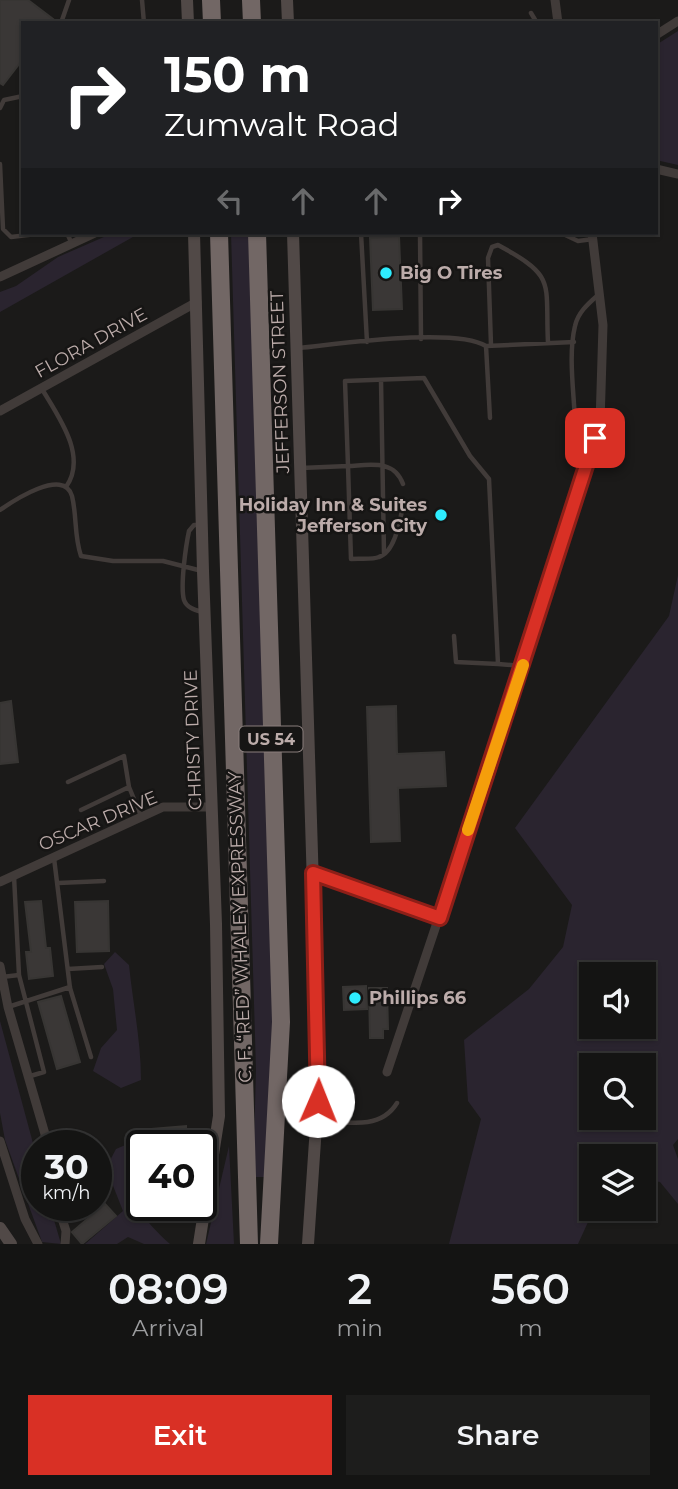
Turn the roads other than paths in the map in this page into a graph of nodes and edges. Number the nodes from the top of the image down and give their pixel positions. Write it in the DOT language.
graph roads {
  1 [pos="69,0"];
  2 [pos="142,0"];
  3 [pos="187,0"];
  4 [pos="211,0"];
  5 [pos="251,0"];
  6 [pos="287,0"];
  7 [pos="555,0"];
  8 [pos="531,13"];
  9 [pos="678,20"];
  10 [pos="62,21"];
  11 [pos="144,21"];
  12 [pos="188,21"];
  13 [pos="212,21"];
  14 [pos="252,21"];
  15 [pos="288,21"];
  16 [pos="536,21"];
  17 [pos="558,21"];
  18 [pos="658,34"];
  19 [pos="21,96"];
  20 [pos="0,107"];
  21 [pos="0,164"];
  22 [pos="658,169"];
  23 [pos="678,174"];
  24 [pos="22,235"];
  25 [pos="68,235"];
  26 [pos="91,235"];
  27 [pos="194,235"];
  28 [pos="219,235"];
  29 [pos="257,235"];
  30 [pos="293,235"];
  31 [pos="360,235"];
  32 [pos="420,235"];
  33 [pos="565,235"];
  34 [pos="592,236"];
  35 [pos="72,244"];
  36 [pos="0,278"];
  37 [pos="599,294"];
  38 [pos="197,302"];
  39 [pos="421,339"];
  40 [pos="367,342"];
  41 [pos="574,342"];
  42 [pos="548,343"];
  43 [pos="488,346"];
  44 [pos="296,349"];
  45 [pos="381,380"];
  46 [pos="42,388"];
  47 [pos="0,411"];
  48 [pos="489,418"];
  49 [pos="595,438"];
  50 [pos="383,465"];
  51 [pos="348,466"];
  52 [pos="300,468"];
  53 [pos="402,484"];
  54 [pos="66,487"];
  55 [pos="403,506"];
  56 [pos="0,510"];
  57 [pos="202,524"];
  58 [pos="384,554"];
  59 [pos="186,567"];
  60 [pos="203,571"];
  61 [pos="205,612"];
  62 [pos="454,636"];
  63 [pos="498,664"];
  64 [pos="523,667"];
  65 [pos="68,782"];
  66 [pos="129,787"];
  67 [pos="212,807"];
  68 [pos="81,810"];
  69 [pos="141,817"];
  70 [pos="54,857"];
  71 [pos="313,873"];
  72 [pos="14,875"];
  73 [pos="0,881"];
  74 [pos="104,881"];
  75 [pos="58,883"];
  76 [pos="440,918"];
  77 [pos="0,966"];
  78 [pos="102,967"];
  79 [pos="68,969"];
  80 [pos="19,975"];
  81 [pos="2,977"];
  82 [pos="70,987"];
  83 [pos="26,1001"];
  84 [pos="4,1008"];
  85 [pos="92,1057"];
  86 [pos="387,1072"];
  87 [pos="27,1077"];
  88 [pos="397,1103"];
  89 [pos="317,1119"];
  90 [pos="43,1130"];
  91 [pos="0,1141"];
  92 [pos="63,1221"];
  93 [pos="0,1228"];
  94 [pos="11,1244"];
  95 [pos="38,1244"];
  96 [pos="65,1244"];
  97 [pos="199,1244"];
  98 [pos="249,1244"];
  99 [pos="269,1244"];
  100 [pos="308,1244"];
  1 -- 10 [label="lane"];
  2 -- 11 [label="lane"];
  3 -- 12 [label="street"];
  4 -- 13 [label="highway"];
  5 -- 14 [label="highway"];
  6 -- 15 [label="street"];
  7 -- 17 [label="street"];
  8 -- 16 [label="lane"];
  9 -- 18 [label="street"];
  19 -- 20 [label="lane"];
  21 -- 24 [label="lane"];
  22 -- 23 [label="street"];
  25 -- 35 [label="lane"];
  26 -- 35 [label="street"];
  27 -- 38 [label="street, CHRISTY DRIVE"];
  28 -- 98 [label="highway, C. F. “RED” WHALEY EXPRESSWAY / US 54"];
  29 -- 99 [label="highway, C. F. “RED” WHALEY EXPRESSWAY / US 54"];
  30 -- 44 [label="street, JEFFERSON STREET"];
  31 -- 40 [label="lane"];
  32 -- 39 [label="lane"];
  33 -- 34 [label="lane"];
  34 -- 37 [label="street"];
  35 -- 36 [label="street"];
  37 -- 41 [label="lane"];
  37 -- 49 [label="street"];
  38 -- 46 [label="street, FLORA DRIVE"];
  38 -- 57 [label="street, CHRISTY DRIVE"];
  39 -- 40 [label="lane"];
  39 -- 43 [label="lane"];
  40 -- 44 [label="lane"];
  41 -- 42 [label="lane"];
  41 -- 49 [label="lane"];
  42 -- 43 [label="lane"];
  42 -- 43 [label="lane"];
  43 -- 48 [label="lane"];
  44 -- 52 [label="street, JEFFERSON STREET"];
  45 -- 50 [label="lane"];
  45 -- 51 [label="lane"];
  45 -- 63 [label="lane"];
  46 -- 47 [label="street, FLORA DRIVE"];
  46 -- 54 [label="lane"];
  49 -- 64 [label="street"];
  50 -- 51 [label="lane"];
  50 -- 53 [label="lane"];
  50 -- 58 [label="lane"];
  51 -- 52 [label="lane"];
  51 -- 58 [label="lane"];
  52 -- 71 [label="street, JEFFERSON STREET"];
  54 -- 56 [label="lane"];
  54 -- 59 [label="lane"];
  55 -- 58 [label="lane"];
  57 -- 59 [label="lane"];
  57 -- 60 [label="street, CHRISTY DRIVE"];
  59 -- 60 [label="lane"];
  59 -- 61 [label="lane"];
  60 -- 61 [label="street, CHRISTY DRIVE"];
  61 -- 67 [label="street, CHRISTY DRIVE"];
  62 -- 63 [label="lane"];
  63 -- 64 [label="lane"];
  64 -- 76 [label="street"];
  65 -- 66 [label="lane"];
  66 -- 68 [label="lane"];
  66 -- 69 [label="lane"];
  67 -- 69 [label="street, OSCAR DRIVE"];
  67 -- 97 [label="street, CHRISTY DRIVE"];
  69 -- 70 [label="street, OSCAR DRIVE"];
  70 -- 72 [label="street, OSCAR DRIVE"];
  70 -- 75 [label="lane"];
  71 -- 76 [label="street"];
  71 -- 89 [label="street, JEFFERSON STREET"];
  72 -- 73 [label="street, OSCAR DRIVE"];
  72 -- 80 [label="lane"];
  74 -- 75 [label="lane"];
  75 -- 79 [label="lane"];
  76 -- 86 [label="street"];
  77 -- 81 [label="street"];
  78 -- 79 [label="lane"];
  79 -- 82 [label="lane"];
  80 -- 81 [label="lane"];
  80 -- 83 [label="lane"];
  81 -- 84 [label="street"];
  82 -- 83 [label="lane"];
  82 -- 85 [label="lane"];
  83 -- 84 [label="lane"];
  83 -- 87 [label="lane"];
  84 -- 87 [label="street"];
  87 -- 90 [label="street"];
  88 -- 89 [label="lane"];
  89 -- 100 [label="street, JEFFERSON STREET"];
  91 -- 95 [label="street"];
  92 -- 96 [label="street"];
  93 -- 94 [label="street"];
}
